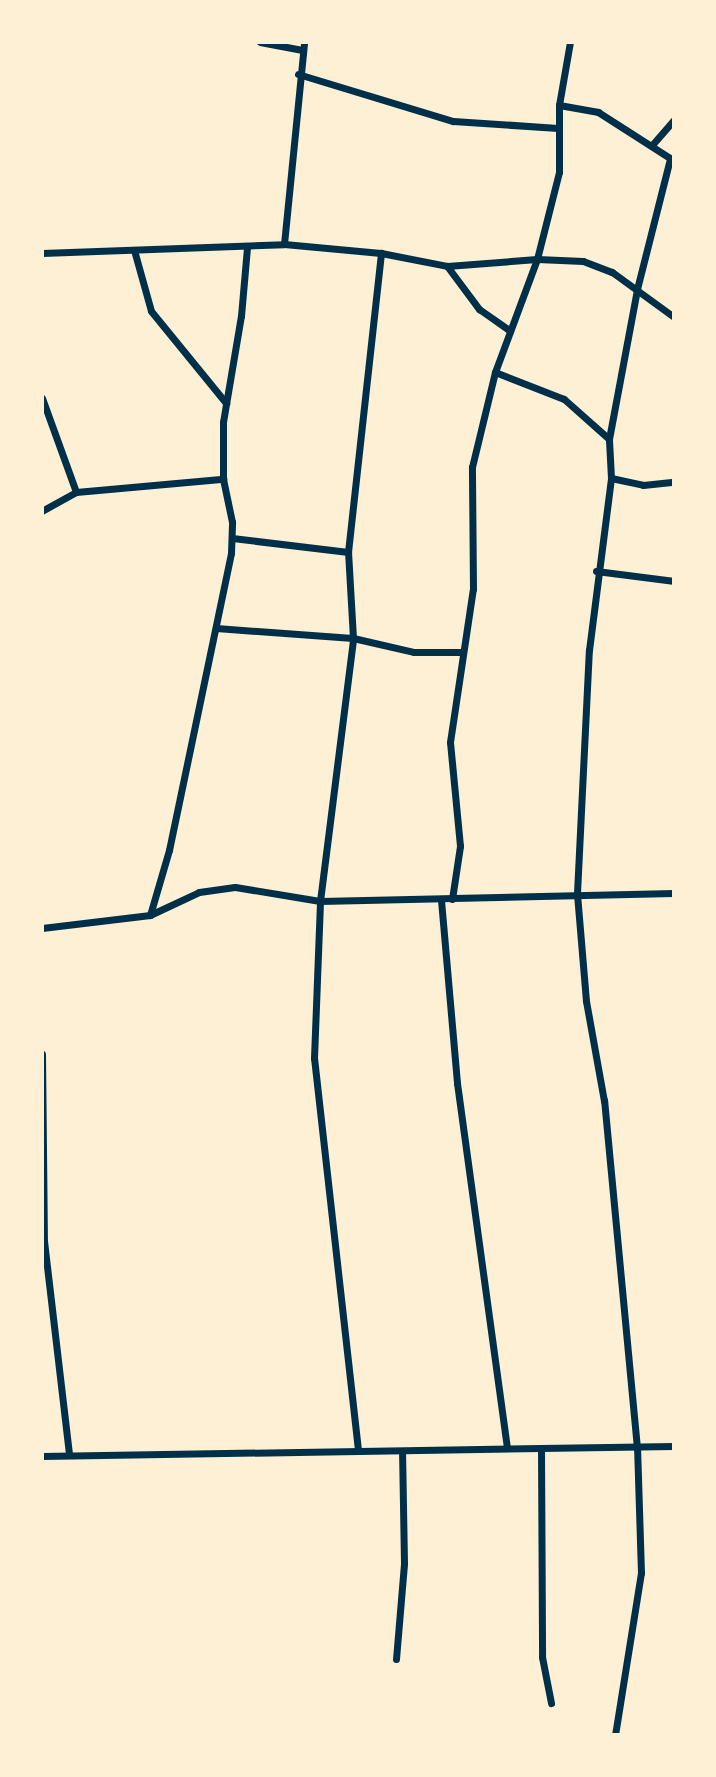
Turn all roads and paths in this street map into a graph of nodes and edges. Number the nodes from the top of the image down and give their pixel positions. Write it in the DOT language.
graph roads {
  1 [pos="260,42"];
  2 [pos="570,42"];
  3 [pos="303,46"];
  4 [pos="298,74"];
  5 [pos="559,105"];
  6 [pos="674,120"];
  7 [pos="558,128"];
  8 [pos="652,145"];
  9 [pos="672,159"];
  10 [pos="284,244"];
  11 [pos="247,248"];
  12 [pos="134,250"];
  13 [pos="42,253"];
  14 [pos="381,253"];
  15 [pos="537,259"];
  16 [pos="447,266"];
  17 [pos="637,289"];
  18 [pos="674,317"];
  19 [pos="510,331"];
  20 [pos="495,372"];
  21 [pos="42,398"];
  22 [pos="226,403"];
  23 [pos="609,439"];
  24 [pos="611,478"];
  25 [pos="223,479"];
  26 [pos="674,482"];
  27 [pos="76,492"];
  28 [pos="42,511"];
  29 [pos="232,538"];
  30 [pos="348,552"];
  31 [pos="596,571"];
  32 [pos="674,581"];
  33 [pos="216,628"];
  34 [pos="353,638"];
  35 [pos="460,652"];
  36 [pos="674,892"];
  37 [pos="577,894"];
  38 [pos="452,899"];
  39 [pos="441,900"];
  40 [pos="320,901"];
  41 [pos="150,915"];
  42 [pos="42,928"];
  43 [pos="42,1054"];
  44 [pos="674,1446"];
  45 [pos="507,1447"];
  46 [pos="541,1448"];
  47 [pos="637,1448"];
  48 [pos="358,1450"];
  49 [pos="402,1452"];
  50 [pos="69,1453"];
  51 [pos="42,1456"];
  52 [pos="396,1659"];
  53 [pos="551,1703"];
  54 [pos="615,1735"];
  1 -- 3 [label="street"];
  2 -- 5 [label="street"];
  3 -- 4 [label="street"];
  4 -- 7 [label="street"];
  4 -- 10 [label="street"];
  5 -- 7 [label="street"];
  5 -- 8 [label="street"];
  6 -- 8 [label="street"];
  7 -- 15 [label="street"];
  8 -- 9 [label="street"];
  9 -- 17 [label="street"];
  10 -- 11 [label="street"];
  10 -- 14 [label="street"];
  11 -- 12 [label="street"];
  11 -- 22 [label="street"];
  12 -- 13 [label="street"];
  12 -- 22 [label="street"];
  14 -- 16 [label="street"];
  14 -- 30 [label="street"];
  15 -- 16 [label="street"];
  15 -- 17 [label="street"];
  15 -- 19 [label="street"];
  16 -- 19 [label="street"];
  17 -- 18 [label="street"];
  17 -- 23 [label="street"];
  19 -- 20 [label="street"];
  20 -- 23 [label="street"];
  20 -- 35 [label="street"];
  21 -- 27 [label="street"];
  22 -- 25 [label="street"];
  23 -- 24 [label="street"];
  24 -- 26 [label="street"];
  24 -- 31 [label="street"];
  25 -- 27 [label="street"];
  25 -- 29 [label="street"];
  27 -- 28 [label="street"];
  29 -- 30 [label="street"];
  29 -- 33 [label="street"];
  30 -- 34 [label="street"];
  31 -- 32 [label="street"];
  31 -- 37 [label="street"];
  33 -- 34 [label="street"];
  33 -- 41 [label="street"];
  34 -- 35 [label="street"];
  34 -- 40 [label="street"];
  35 -- 38 [label="street"];
  36 -- 37 [label="street"];
  37 -- 38 [label="street"];
  37 -- 47 [label="street"];
  38 -- 39 [label="street"];
  39 -- 40 [label="street"];
  39 -- 45 [label="street"];
  40 -- 41 [label="street"];
  40 -- 48 [label="street"];
  41 -- 42 [label="street"];
  43 -- 50 [label="street"];
  44 -- 47 [label="street"];
  45 -- 46 [label="street"];
  45 -- 49 [label="street"];
  46 -- 47 [label="street"];
  46 -- 53 [label="street"];
  47 -- 54 [label="street"];
  48 -- 49 [label="street"];
  48 -- 50 [label="street"];
  49 -- 52 [label="street"];
  50 -- 51 [label="street"];
}
